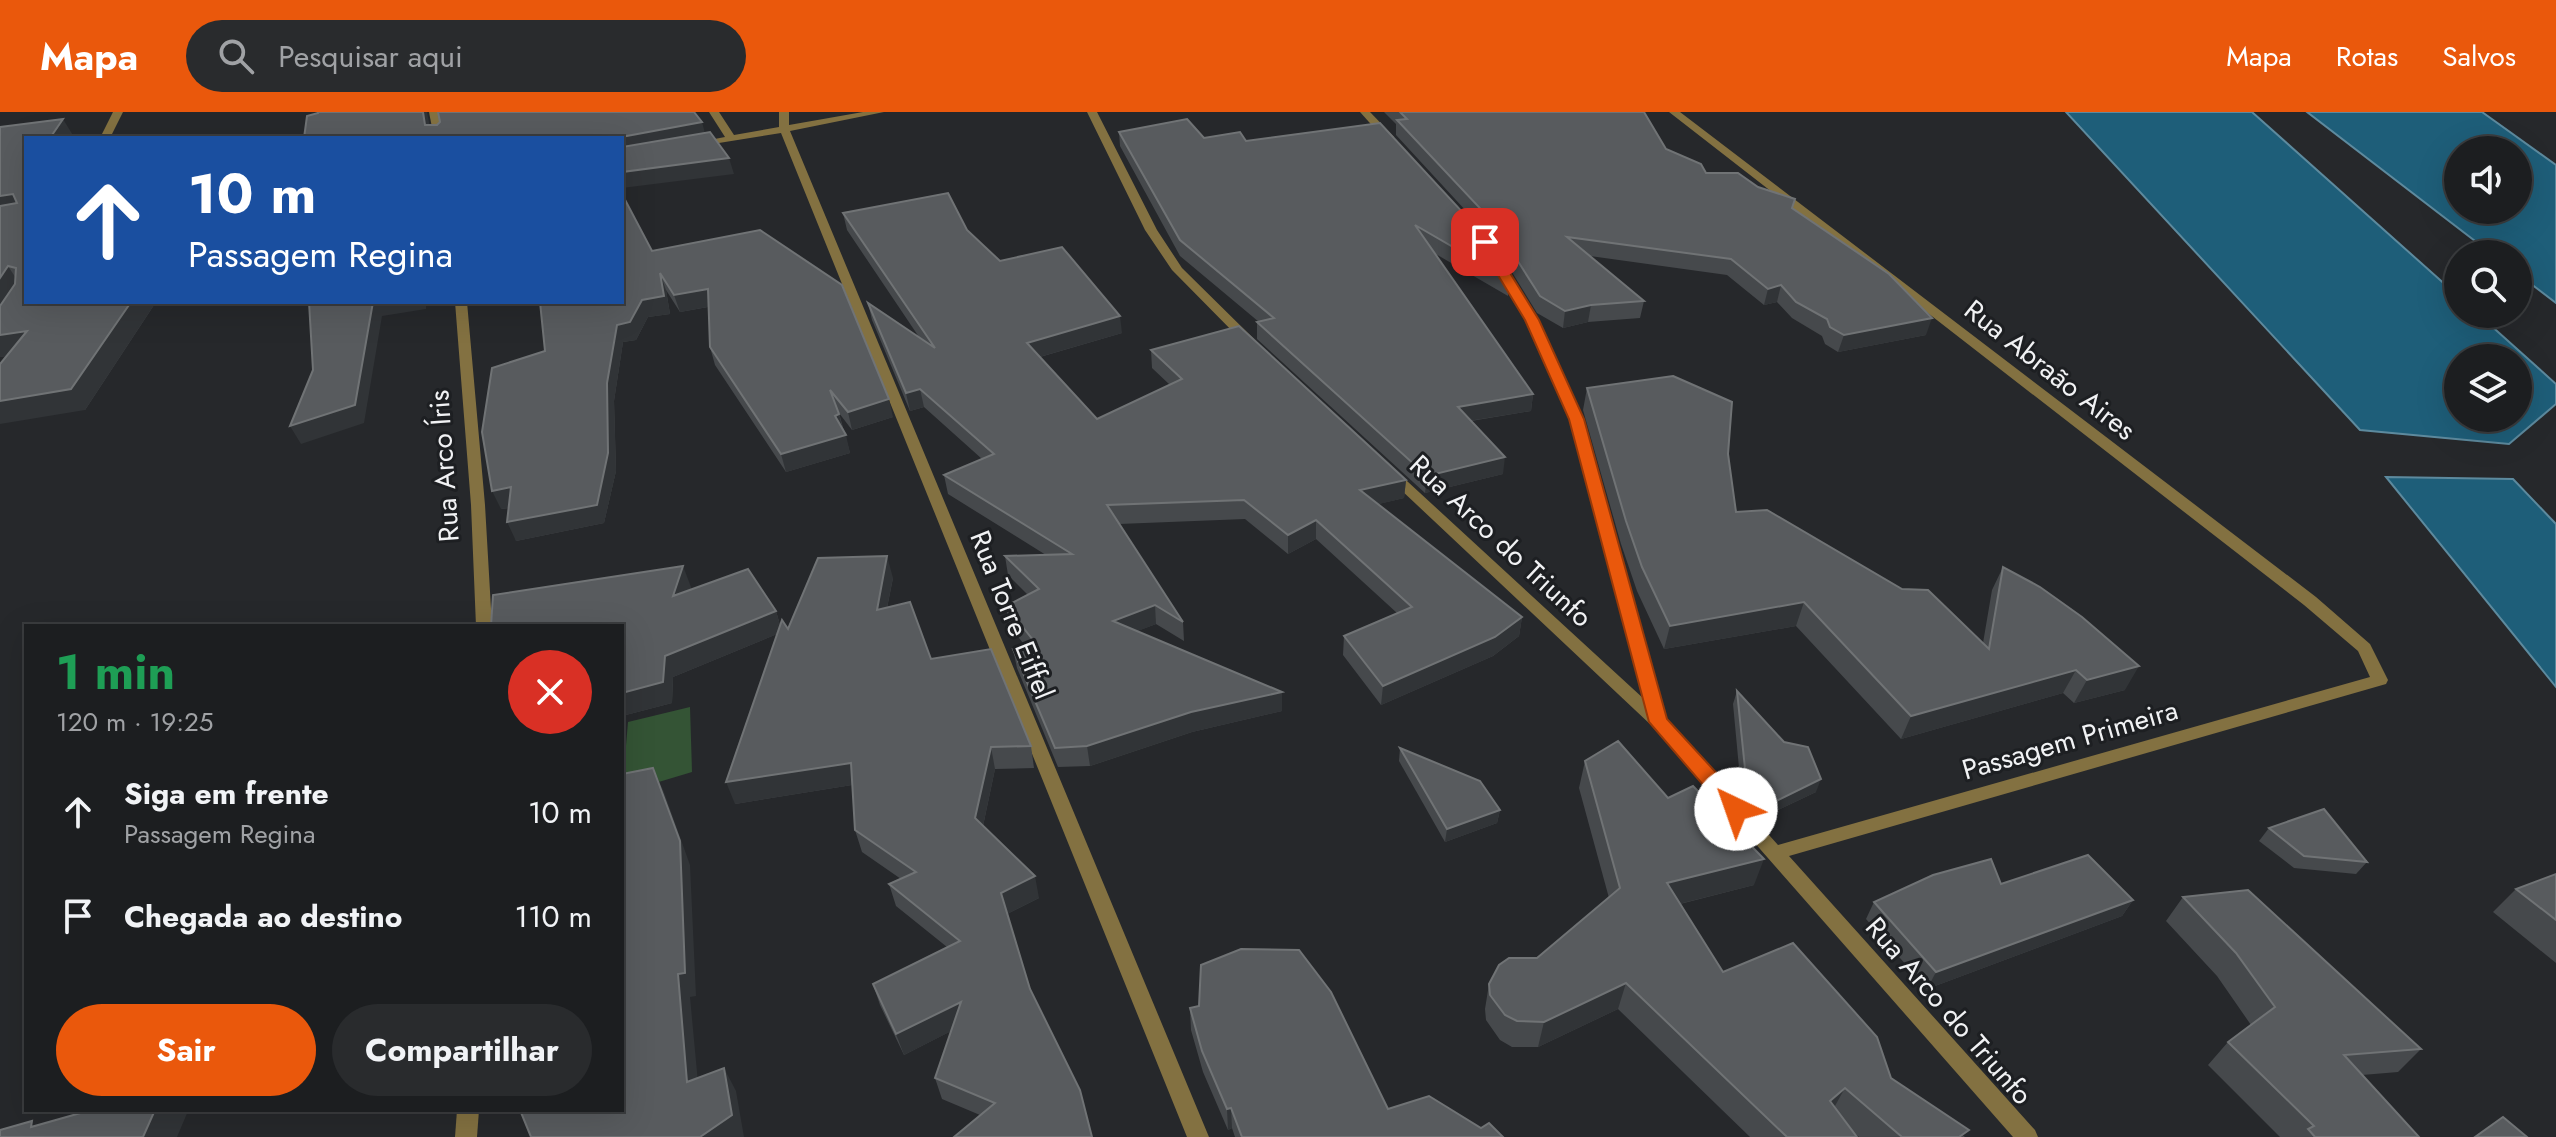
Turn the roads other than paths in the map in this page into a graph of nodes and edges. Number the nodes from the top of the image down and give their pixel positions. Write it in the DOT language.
graph roads {
  1 [pos="118,112"];
  2 [pos="434,112"];
  3 [pos="714,112"];
  4 [pos="879,112"];
  5 [pos="1092,112"];
  6 [pos="1365,112"];
  7 [pos="1674,112"];
  8 [pos="784,120"];
  9 [pos="106,136"];
  10 [pos="439,136"];
  11 [pos="731,138"];
  12 [pos="690,146"];
  13 [pos="1405,155"];
  14 [pos="1493,255"];
  15 [pos="461,304"];
  16 [pos="1266,357"];
  17 [pos="1381,464"];
  18 [pos="484,624"];
  19 [pos="2380,680"];
  20 [pos="1658,722"];
  21 [pos="1775,853"];
  22 [pos="468,1112"];
  23 [pos="466,1137"];
  24 [pos="1198,1137"];
  25 [pos="2027,1137"];
  1 -- 9 [label="street"];
  2 -- 10 [label="street"];
  3 -- 11 [label="street"];
  4 -- 8 [label="street"];
  5 -- 16 [label="street"];
  6 -- 13 [label="street"];
  7 -- 19 [label="street, Rua Abraão Aires"];
  8 -- 11 [label="street"];
  8 -- 24 [label="street, Rua Torre Eiffel"];
  11 -- 12 [label="street"];
  14 -- 20 [label="street"];
  15 -- 18 [label="street, Rua Arco Íris"];
  17 -- 20 [label="street, Rua Arco do Triunfo"];
  19 -- 21 [label="street, Passagem Primeira"];
  20 -- 21 [label="street, Rua Arco do Triunfo"];
  21 -- 25 [label="street, Rua Arco do Triunfo"];
  22 -- 23 [label="street"];
}
